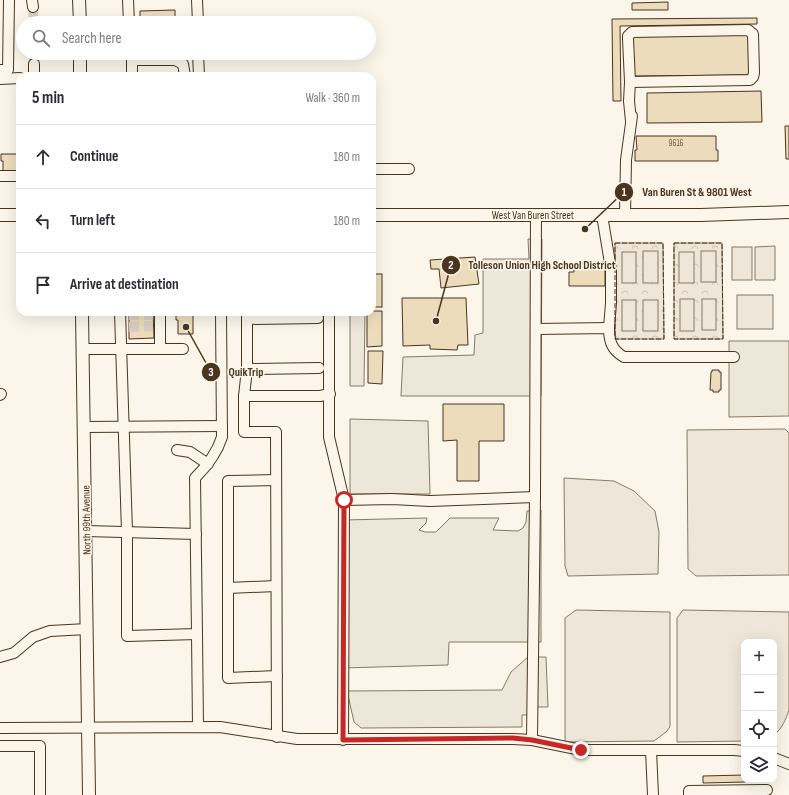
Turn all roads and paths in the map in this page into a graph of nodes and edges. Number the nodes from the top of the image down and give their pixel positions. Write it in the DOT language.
graph roads {
  1 [pos="9,0"];
  2 [pos="79,0"];
  3 [pos="128,0"];
  4 [pos="197,0"];
  5 [pos="80,16"];
  6 [pos="129,16"];
  7 [pos="198,16"];
  8 [pos="80,60"];
  9 [pos="132,60"];
  10 [pos="175,60"];
  11 [pos="198,60"];
  12 [pos="34,64"];
  13 [pos="34,72"];
  14 [pos="80,72"];
  15 [pos="132,72"];
  16 [pos="184,72"];
  17 [pos="199,72"];
  18 [pos="4,74"];
  19 [pos="16,77"];
  20 [pos="630,82"];
  21 [pos="376,169"];
  22 [pos="409,169"];
  23 [pos="0,176"];
  24 [pos="16,176"];
  25 [pos="789,212"];
  26 [pos="536,214"];
  27 [pos="0,215"];
  28 [pos="16,215"];
  29 [pos="376,215"];
  30 [pos="602,215"];
  31 [pos="625,215"];
  32 [pos="82,316"];
  33 [pos="123,316"];
  34 [pos="158,316"];
  35 [pos="221,316"];
  36 [pos="247,316"];
  37 [pos="329,316"];
  38 [pos="318,318"];
  39 [pos="609,328"];
  40 [pos="536,329"];
  41 [pos="82,349"];
  42 [pos="121,349"];
  43 [pos="160,349"];
  44 [pos="183,349"];
  45 [pos="734,357"];
  46 [pos="319,368"];
  47 [pos="246,369"];
  48 [pos="330,394"];
  49 [pos="244,396"];
  50 [pos="124,426"];
  51 [pos="222,426"];
  52 [pos="84,427"];
  53 [pos="178,450"];
  54 [pos="208,464"];
  55 [pos="276,480"];
  56 [pos="535,497"];
  57 [pos="344,500"];
  58 [pos="86,531"];
  59 [pos="127,532"];
  60 [pos="196,534"];
  61 [pos="276,586"];
  62 [pos="228,588"];
  63 [pos="87,629"];
  64 [pos="197,634"];
  65 [pos="0,657"];
  66 [pos="277,676"];
  67 [pos="198,727"];
  68 [pos="0,728"];
  69 [pos="89,728"];
  70 [pos="277,737"];
  71 [pos="343,740"];
  72 [pos="532,740"];
  73 [pos="0,746"];
  74 [pos="651,750"];
  75 [pos="741,751"];
  76 [pos="777,759"];
  77 [pos="789,764"];
  78 [pos="767,788"];
  79 [pos="40,795"];
  80 [pos="89,795"];
  81 [pos="652,795"];
  82 [pos="689,795"];
  1 -- 18 [label="lane"];
  2 -- 5 [label="main road"];
  3 -- 6 [label="lane"];
  4 -- 7 [label="lane"];
  8 -- 14 [label="main road"];
  9 -- 15 [label="lane"];
  10 -- 16 [label="lane"];
  11 -- 17 [label="lane"];
  12 -- 13 [label="lane"];
  18 -- 19 [label="lane"];
  20 -- 20 [label="lane"];
  20 -- 31 [label="lane"];
  21 -- 22 [label="lane"];
  23 -- 24 [label="lane"];
  25 -- 31 [label="main road, West Van Buren Street"];
  26 -- 29 [label="main road, West Van Buren Street"];
  26 -- 30 [label="main road, West Van Buren Street"];
  26 -- 40 [label="lane"];
  27 -- 28 [label="main road"];
  30 -- 31 [label="main road, West Van Buren Street"];
  30 -- 39 [label="lane"];
  32 -- 41 [label="main road, North 99th Avenue"];
  33 -- 42 [label="lane"];
  34 -- 43 [label="lane"];
  35 -- 51 [label="lane"];
  36 -- 38 [label="lane"];
  36 -- 47 [label="lane"];
  37 -- 48 [label="lane"];
  39 -- 40 [label="lane"];
  39 -- 45 [label="lane"];
  40 -- 56 [label="lane"];
  41 -- 42 [label="lane"];
  41 -- 52 [label="main road, North 99th Avenue"];
  42 -- 43 [label="lane"];
  42 -- 50 [label="lane"];
  43 -- 44 [label="lane"];
  46 -- 47 [label="lane"];
  47 -- 49 [label="lane"];
  48 -- 49 [label="lane"];
  48 -- 57 [label="lane"];
  49 -- 55 [label="lane"];
  50 -- 51 [label="lane"];
  50 -- 52 [label="lane"];
  50 -- 59 [label="lane"];
  51 -- 54 [label="lane"];
  52 -- 58 [label="main road, North 99th Avenue"];
  53 -- 54 [label="lane"];
  54 -- 60 [label="lane"];
  55 -- 61 [label="lane"];
  55 -- 62 [label="lane"];
  56 -- 57 [label="lane"];
  56 -- 72 [label="lane"];
  57 -- 71 [label="lane"];
  58 -- 59 [label="lane"];
  58 -- 63 [label="main road, North 99th Avenue"];
  59 -- 60 [label="lane"];
  59 -- 64 [label="lane"];
  60 -- 64 [label="lane"];
  61 -- 62 [label="lane"];
  61 -- 66 [label="lane"];
  62 -- 66 [label="lane"];
  63 -- 65 [label="lane"];
  63 -- 69 [label="main road, North 99th Avenue"];
  64 -- 67 [label="lane"];
  66 -- 70 [label="lane"];
  67 -- 69 [label="lane"];
  67 -- 70 [label="lane"];
  68 -- 69 [label="lane"];
  69 -- 80 [label="main road, North 99th Avenue"];
  70 -- 71 [label="lane"];
  71 -- 72 [label="lane"];
  72 -- 74 [label="lane"];
  73 -- 79 [label="lane"];
  74 -- 75 [label="lane"];
  74 -- 81 [label="lane"];
  76 -- 77 [label="lane"];
  78 -- 82 [label="lane"];
}
